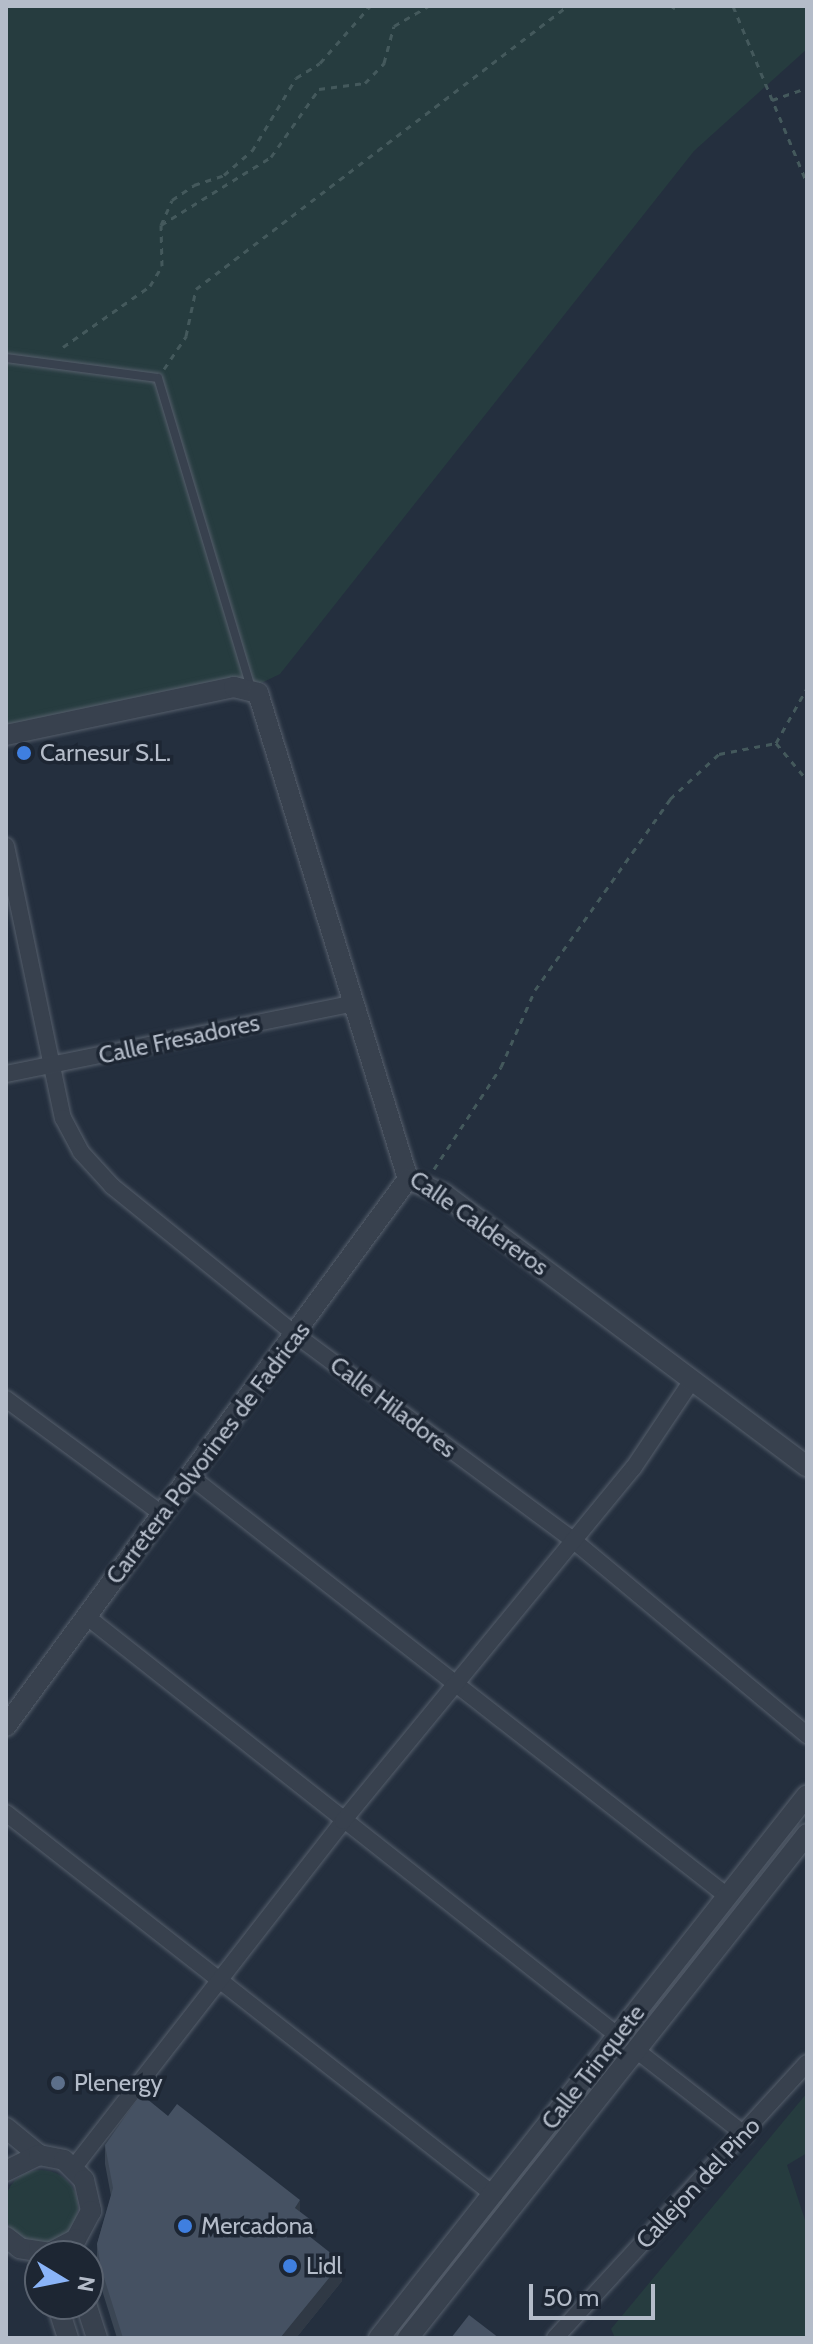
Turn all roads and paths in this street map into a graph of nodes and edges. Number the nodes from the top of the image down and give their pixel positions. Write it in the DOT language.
graph roads {
  1 [pos="370,6"];
  2 [pos="428,6"];
  3 [pos="567,6"];
  4 [pos="733,6"];
  5 [pos="807,88"];
  6 [pos="772,100"];
  7 [pos="807,183"];
  8 [pos="161,225"];
  9 [pos="63,347"];
  10 [pos="6,358"];
  11 [pos="158,378"];
  12 [pos="251,688"];
  13 [pos="807,688"];
  14 [pos="6,735"];
  15 [pos="776,743"];
  16 [pos="807,780"];
  17 [pos="6,846"];
  18 [pos="351,1004"];
  19 [pos="52,1066"];
  20 [pos="6,1074"];
  21 [pos="408,1179"];
  22 [pos="296,1335"];
  23 [pos="693,1379"];
  24 [pos="6,1399"];
  25 [pos="807,1467"];
  26 [pos="190,1476"];
  27 [pos="162,1514"];
  28 [pos="573,1540"];
  29 [pos="86,1616"];
  30 [pos="454,1686"];
  31 [pos="6,1726"];
  32 [pos="807,1735"];
  33 [pos="807,1795"];
  34 [pos="6,1813"];
  35 [pos="343,1821"];
  36 [pos="807,1834"];
  37 [pos="727,1896"];
  38 [pos="219,1981"];
  39 [pos="617,2035"];
  40 [pos="636,2050"];
  41 [pos="807,2063"];
  42 [pos="6,2128"];
  43 [pos="745,2135"];
  44 [pos="39,2155"];
  45 [pos="74,2167"];
  46 [pos="6,2171"];
  47 [pos="494,2195"];
  48 [pos="6,2237"];
  49 [pos="79,2240"];
  50 [pos="24,2249"];
  51 [pos="379,2338"];
  52 [pos="408,2338"];
  53 [pos="555,2338"];
  1 -- 8 [label="path"];
  2 -- 8 [label="path"];
  3 -- 11 [label="path"];
  4 -- 6 [label="path"];
  5 -- 6 [label="path"];
  6 -- 7 [label="path"];
  8 -- 9 [label="path"];
  10 -- 11 [label="lane"];
  11 -- 12 [label="lane"];
  12 -- 14 [label="street"];
  12 -- 18 [label="street, Calle Caldereros"];
  13 -- 15 [label="path"];
  15 -- 16 [label="path"];
  15 -- 21 [label="path"];
  17 -- 19 [label="street, Calle Hiladores"];
  18 -- 19 [label="street, Calle Fresadores"];
  18 -- 21 [label="street, Calle Caldereros"];
  19 -- 20 [label="street, Calle Fresadores"];
  19 -- 22 [label="street, Calle Hiladores"];
  21 -- 22 [label="street, Carretera Polvorines de Fadricas"];
  21 -- 23 [label="street, Calle Caldereros"];
  22 -- 26 [label="street, Carretera Polvorines de Fadricas"];
  22 -- 28 [label="street, Calle Hiladores"];
  23 -- 25 [label="street, Calle Caldereros"];
  23 -- 28 [label="street"];
  24 -- 27 [label="street"];
  26 -- 27 [label="street, Carretera Polvorines de Fadricas"];
  26 -- 30 [label="street"];
  27 -- 29 [label="street, Carretera Polvorines de Fadricas"];
  28 -- 30 [label="street"];
  28 -- 32 [label="street, Calle Hiladores"];
  29 -- 31 [label="street, Carretera Polvorines de Fadricas"];
  29 -- 35 [label="street"];
  30 -- 35 [label="street"];
  30 -- 37 [label="street"];
  33 -- 37 [label="street, Calle Trinquete"];
  34 -- 38 [label="street"];
  35 -- 38 [label="street"];
  35 -- 39 [label="street"];
  36 -- 40 [label="street, Calle Trinquete"];
  37 -- 39 [label="street, Calle Trinquete"];
  38 -- 45 [label="street"];
  38 -- 47 [label="street"];
  39 -- 47 [label="street, Calle Trinquete"];
  40 -- 43 [label="street"];
  40 -- 52 [label="street, Calle Trinquete"];
  41 -- 43 [label="street, Callejon del Pino"];
  42 -- 44 [label="street"];
  43 -- 53 [label="street, Callejon del Pino"];
  44 -- 45 [label="street"];
  44 -- 46 [label="street"];
  45 -- 49 [label="street"];
  47 -- 51 [label="street, Calle Trinquete"];
  48 -- 50 [label="street"];
}
